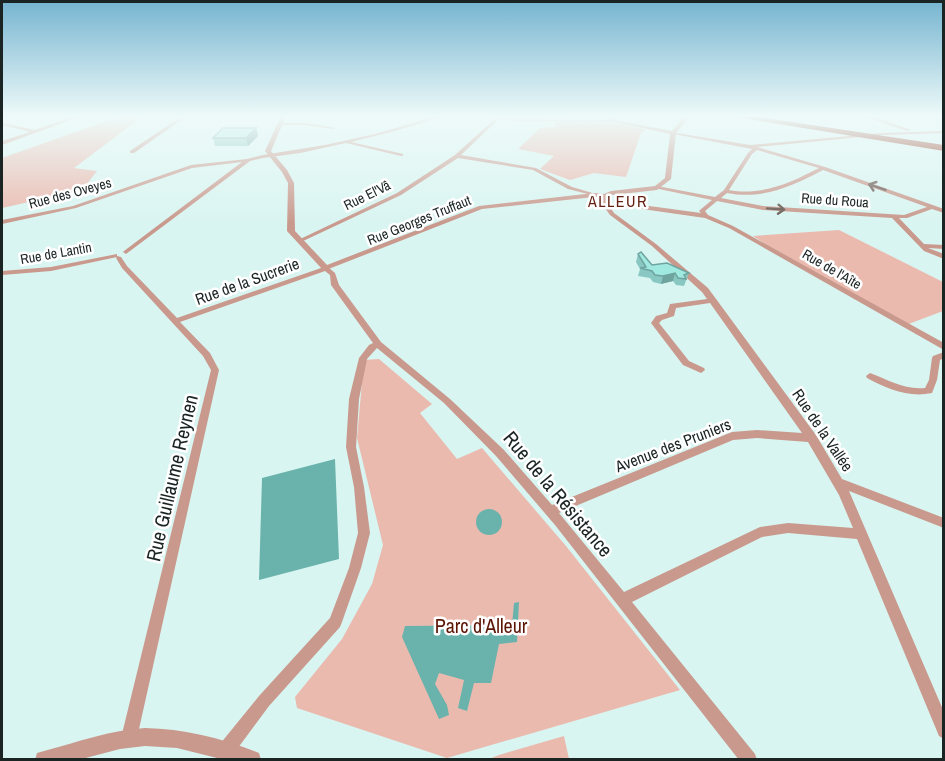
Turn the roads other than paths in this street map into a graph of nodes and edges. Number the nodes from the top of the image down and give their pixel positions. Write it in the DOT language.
graph roads {
  1 [pos="269,152"];
  2 [pos="291,152"];
  3 [pos="386,152"];
  4 [pos="462,152"];
  5 [pos="671,152"];
  6 [pos="751,152"];
  7 [pos="765,152"];
  8 [pos="272,155"];
  9 [pos="401,155"];
  10 [pos="457,156"];
  11 [pos="248,160"];
  12 [pos="823,168"];
  13 [pos="657,188"];
  14 [pos="726,191"];
  15 [pos="735,194"];
  16 [pos="594,195"];
  17 [pos="604,196"];
  18 [pos="718,200"];
  19 [pos="734,203"];
  20 [pos="642,207"];
  21 [pos="932,207"];
  22 [pos="944,211"];
  23 [pos="706,216"];
  24 [pos="893,216"];
  25 [pos="2,222"];
  26 [pos="299,241"];
  27 [pos="922,246"];
  28 [pos="944,247"];
  29 [pos="120,255"];
  30 [pos="944,257"];
  31 [pos="326,268"];
  32 [pos="2,273"];
  33 [pos="713,300"];
  34 [pos="176,321"];
  35 [pos="378,344"];
  36 [pos="944,347"];
  37 [pos="944,355"];
  38 [pos="701,370"];
  39 [pos="870,376"];
  40 [pos="812,438"];
  41 [pos="838,483"];
  42 [pos="551,511"];
  43 [pos="944,524"];
  44 [pos="861,534"];
  45 [pos="622,600"];
  46 [pos="944,731"];
  47 [pos="129,738"];
  48 [pos="226,750"];
  49 [pos="44,759"];
  50 [pos="252,759"];
  51 [pos="749,759"];
  1 -- 8 [label="street"];
  2 -- 8 [label="street, Rue des Oveyes"];
  3 -- 9 [label="street"];
  4 -- 10 [label="street, Rue El'Vâ"];
  5 -- 13 [label="street"];
  6 -- 14 [label="street"];
  7 -- 12 [label="street"];
  8 -- 11 [label="street, Rue des Oveyes"];
  8 -- 26 [label="street"];
  10 -- 16 [label="street"];
  10 -- 26 [label="street, Rue El'Vâ"];
  11 -- 25 [label="street, Rue des Oveyes"];
  11 -- 29 [label="street"];
  12 -- 15 [label="street"];
  21 -- 12 [label="street, one-way"];
  13 -- 17 [label="street, Rue Georges Truffaut"];
  13 -- 18 [label="street, Rue du Roua"];
  14 -- 15 [label="street"];
  14 -- 18 [label="street"];
  15 -- 19 [label="street"];
  16 -- 17 [label="street, Rue Georges Truffaut"];
  16 -- 31 [label="street, Rue Georges Truffaut"];
  17 -- 33 [label="street, Rue de la Vallée"];
  18 -- 19 [label="street, Rue du Roua"];
  18 -- 23 [label="street"];
  19 -- 24 [label="street, Rue du Roua, one-way"];
  20 -- 23 [label="street, Rue de l'Aîte"];
  21 -- 22 [label="street"];
  21 -- 24 [label="street, Rue du Roua"];
  23 -- 36 [label="street, Rue de l'Aîte"];
  24 -- 27 [label="street"];
  26 -- 31 [label="street"];
  27 -- 28 [label="street"];
  27 -- 30 [label="street"];
  29 -- 32 [label="street, Rue de Lantin"];
  29 -- 34 [label="street, Rue Guillaume Reynen"];
  31 -- 34 [label="street, Rue de la Sucrerie"];
  31 -- 35 [label="street, Rue de la Résistance"];
  33 -- 38 [label="street"];
  33 -- 40 [label="street, Rue de la Vallée"];
  34 -- 47 [label="street, Rue Guillaume Reynen"];
  35 -- 42 [label="street, Rue de la Résistance"];
  35 -- 48 [label="street"];
  37 -- 39 [label="street"];
  40 -- 41 [label="street, Rue de la Vallée"];
  40 -- 42 [label="street, Avenue des Pruniers"];
  41 -- 43 [label="street"];
  41 -- 44 [label="street, Rue de la Vallée"];
  42 -- 45 [label="street, Rue de la Résistance"];
  44 -- 45 [label="street"];
  44 -- 46 [label="street, Rue de la Vallée"];
  45 -- 51 [label="street, Rue de la Résistance"];
  47 -- 48 [label="street"];
  47 -- 49 [label="street"];
  48 -- 50 [label="street"];
}
